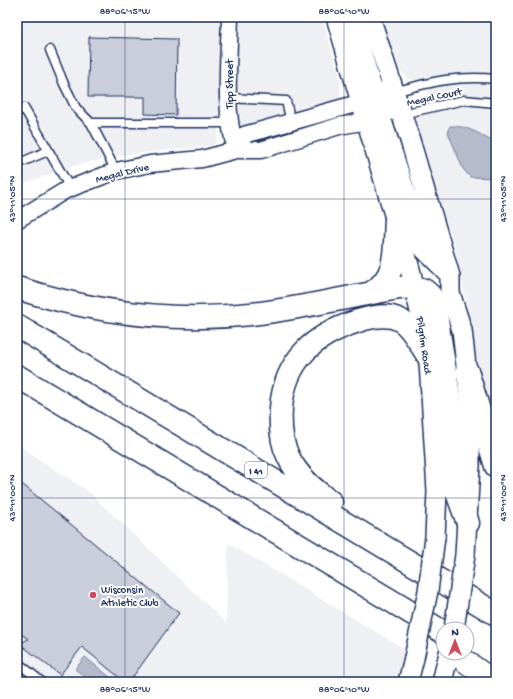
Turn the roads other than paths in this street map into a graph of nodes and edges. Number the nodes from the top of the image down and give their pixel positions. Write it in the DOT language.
graph roads {
  1 [pos="230,17"];
  2 [pos="336,17"];
  3 [pos="351,17"];
  4 [pos="370,17"];
  5 [pos="50,50"];
  6 [pos="496,79"];
  7 [pos="378,97"];
  8 [pos="229,98"];
  9 [pos="496,103"];
  10 [pos="17,112"];
  11 [pos="401,114"];
  12 [pos="373,120"];
  13 [pos="291,122"];
  14 [pos="91,123"];
  15 [pos="230,123"];
  16 [pos="48,150"];
  17 [pos="236,150"];
  18 [pos="17,164"];
  19 [pos="116,171"];
  20 [pos="70,188"];
  21 [pos="396,218"];
  22 [pos="17,220"];
  23 [pos="450,276"];
  24 [pos="415,287"];
  25 [pos="17,288"];
  26 [pos="371,293"];
  27 [pos="17,326"];
  28 [pos="428,356"];
  29 [pos="467,371"];
  30 [pos="17,376"];
  31 [pos="44,392"];
  32 [pos="496,466"];
  33 [pos="468,523"];
  34 [pos="496,603"];
  35 [pos="496,614"];
  36 [pos="455,621"];
  37 [pos="435,627"];
  38 [pos="435,641"];
  39 [pos="475,651"];
  40 [pos="447,661"];
  41 [pos="465,661"];
  42 [pos="17,662"];
  43 [pos="496,664"];
  44 [pos="443,679"];
  45 [pos="42,682"];
  46 [pos="408,682"];
  47 [pos="494,682"];
  1 -- 8 [label="street, Tipp Street"];
  2 -- 7 [label="street"];
  3 -- 7 [label="street"];
  4 -- 7 [label="street"];
  5 -- 14 [label="lane"];
  6 -- 7 [label="lane, Megal Court"];
  7 -- 11 [label="street"];
  7 -- 12 [label="street"];
  7 -- 13 [label="street"];
  8 -- 13 [label="lane"];
  8 -- 15 [label="street, Tipp Street"];
  9 -- 11 [label="lane, Megal Court"];
  10 -- 16 [label="lane"];
  11 -- 12 [label="street, Megal Drive"];
  11 -- 23 [label="street"];
  12 -- 17 [label="street, Megal Drive"];
  12 -- 21 [label="street, Pilgrim Road"];
  12 -- 23 [label="street"];
  13 -- 17 [label="street"];
  14 -- 15 [label="lane"];
  14 -- 19 [label="lane"];
  15 -- 17 [label="street, Tipp Street"];
  16 -- 18 [label="lane"];
  16 -- 20 [label="lane"];
  17 -- 19 [label="street, Megal Drive"];
  19 -- 20 [label="street, Megal Drive"];
  20 -- 22 [label="street, Megal Drive"];
  21 -- 24 [label="street, Pilgrim Road"];
  21 -- 26 [label="highway"];
  23 -- 29 [label="street"];
  24 -- 26 [label="highway"];
  24 -- 28 [label="street, Pilgrim Road"];
  24 -- 33 [label="highway"];
  25 -- 26 [label="highway"];
  27 -- 35 [label="highway, I 41"];
  28 -- 34 [label="highway"];
  28 -- 46 [label="street, Pilgrim Road, bridge"];
  29 -- 32 [label="highway"];
  29 -- 33 [label="street"];
  30 -- 31 [label="highway"];
  31 -- 37 [label="highway"];
  31 -- 38 [label="highway"];
  33 -- 36 [label="street, bridge"];
  39 -- 43 [label="highway"];
  40 -- 44 [label="street"];
  41 -- 47 [label="highway"];
  42 -- 45 [label="lane"];
}
